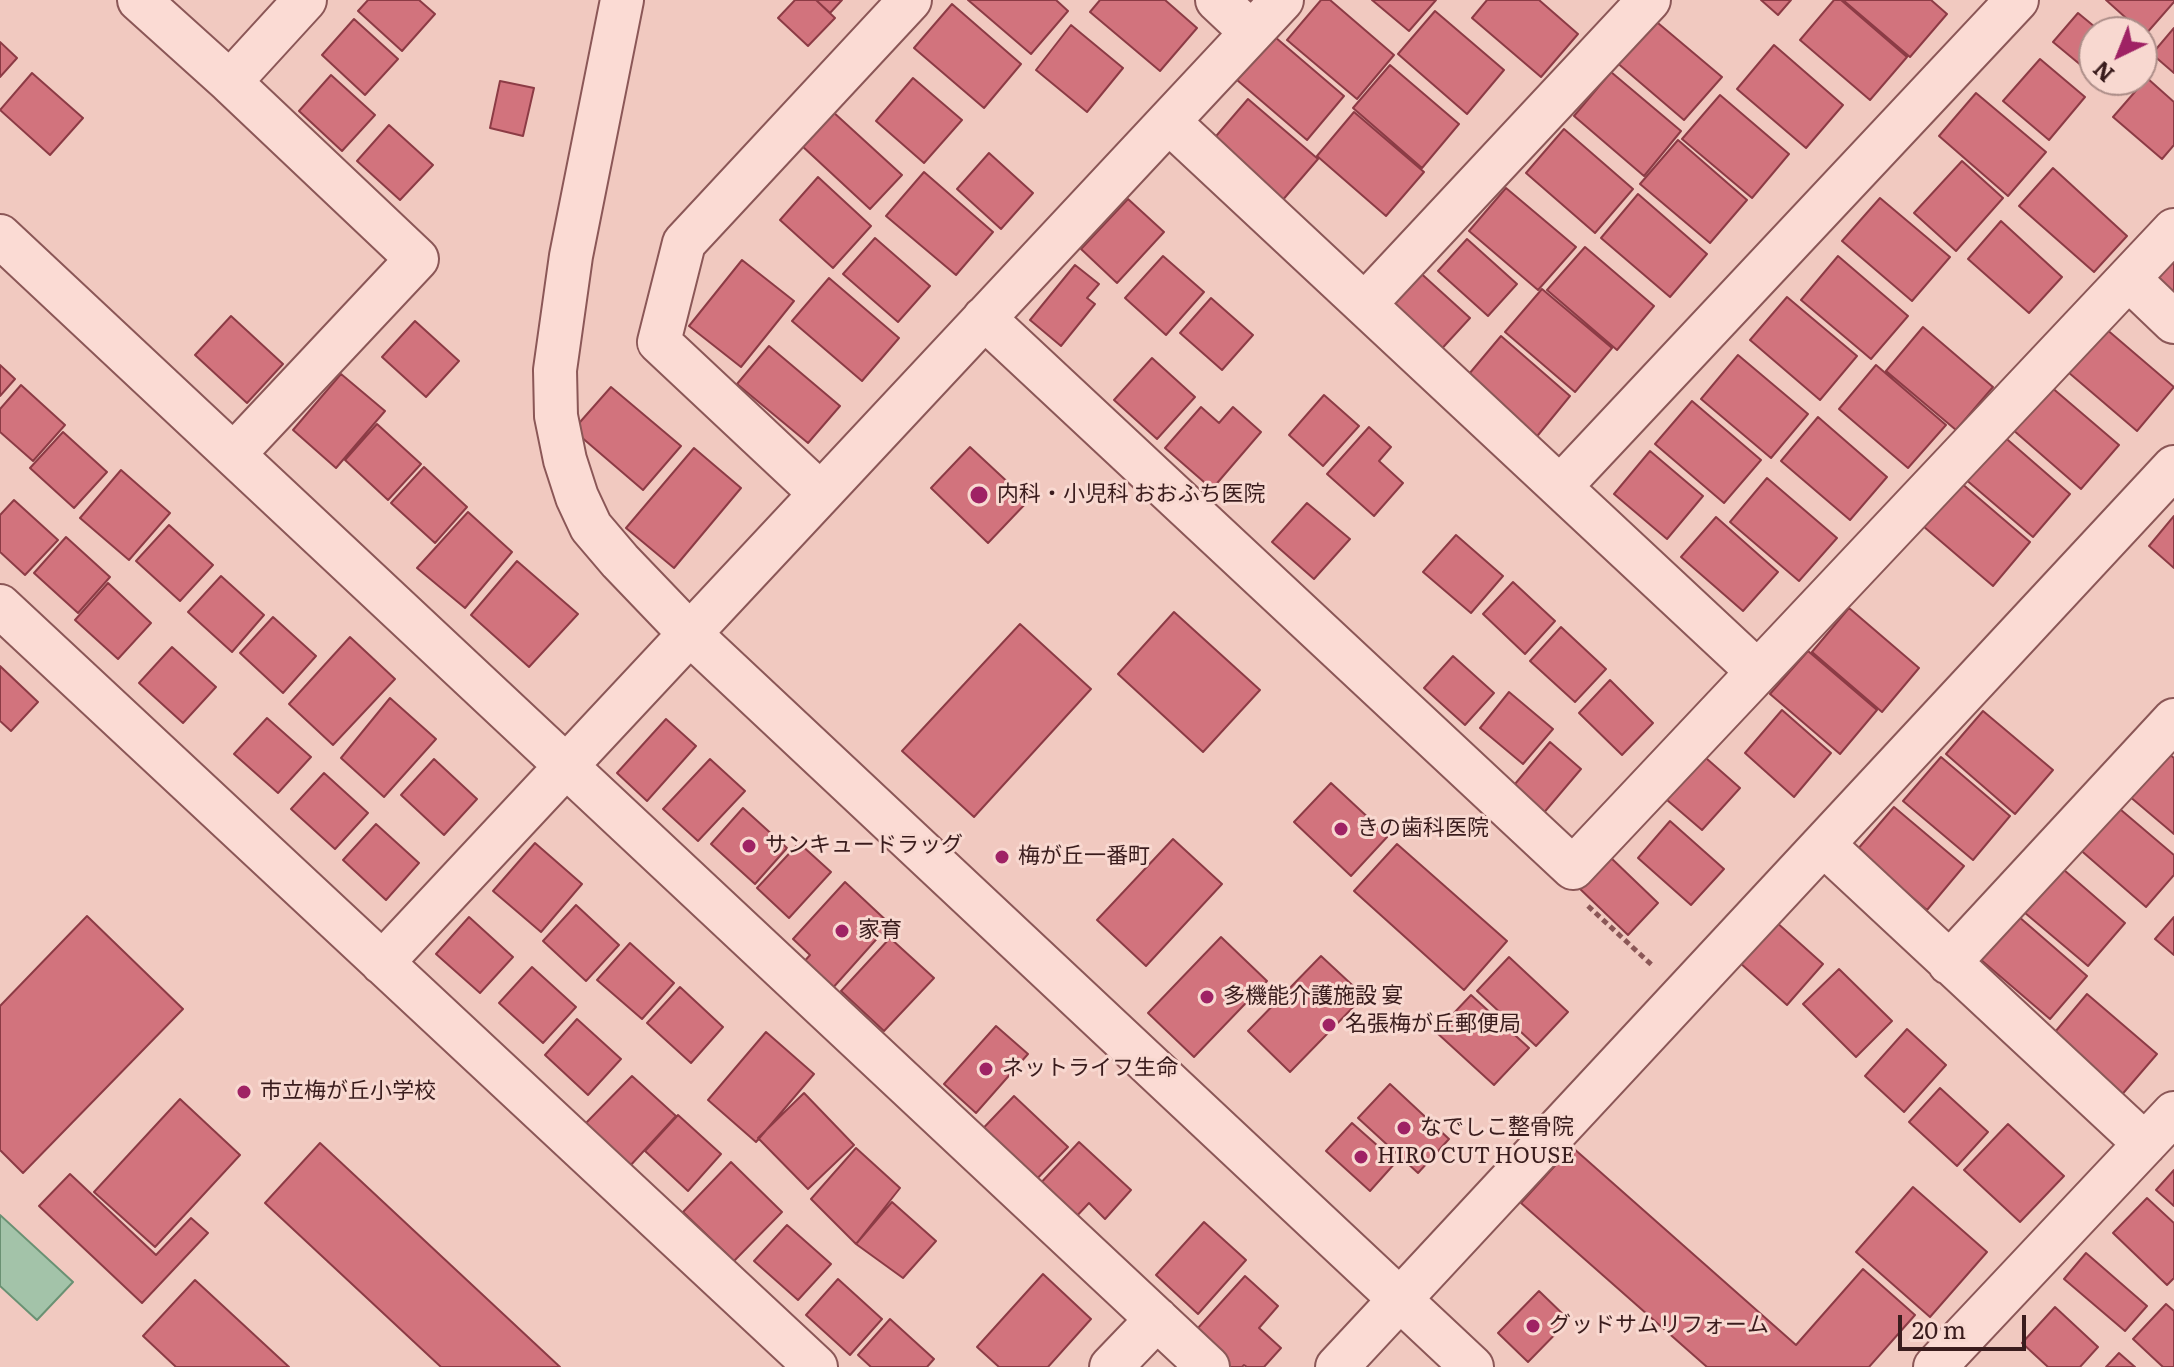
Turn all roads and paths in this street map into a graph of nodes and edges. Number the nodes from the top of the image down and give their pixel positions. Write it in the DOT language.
graph roads {
  1 [pos="139,0"];
  2 [pos="305,0"];
  3 [pos="622,0"];
  4 [pos="910,0"];
  5 [pos="1217,0"];
  6 [pos="1282,0"];
  7 [pos="1649,0"];
  8 [pos="2017,0"];
  9 [pos="1251,32"];
  10 [pos="230,82"];
  11 [pos="1169,122"];
  12 [pos="2174,230"];
  13 [pos="0,236"];
  14 [pos="2129,279"];
  15 [pos="1365,304"];
  16 [pos="984,318"];
  17 [pos="2174,322"];
  18 [pos="234,454"];
  19 [pos="2174,467"];
  20 [pos="1560,487"];
  21 [pos="820,493"];
  22 [pos="0,606"];
  23 [pos="689,633"];
  24 [pos="1757,671"];
  25 [pos="2174,720"];
  26 [pos="565,766"];
  27 [pos="1824,845"];
  28 [pos="1573,868"];
  29 [pos="382,963"];
  30 [pos="1949,963"];
  31 [pos="1684,995"];
  32 [pos="2174,1113"];
  33 [pos="2145,1144"];
  34 [pos="1400,1300"];
  35 [pos="1157,1319"];
  36 [pos="816,1367"];
  37 [pos="1111,1367"];
  38 [pos="1208,1367"];
  39 [pos="1337,1367"];
  40 [pos="1472,1367"];
  41 [pos="1935,1367"];
  1 -- 10 [label="street"];
  2 -- 10 [label="street"];
  3 -- 23 [label="street"];
  4 -- 21 [label="street"];
  5 -- 9 [label="street"];
  6 -- 9 [label="street"];
  7 -- 15 [label="street"];
  8 -- 20 [label="street"];
  9 -- 11 [label="street"];
  10 -- 18 [label="street"];
  11 -- 15 [label="street"];
  11 -- 16 [label="street"];
  12 -- 14 [label="street"];
  13 -- 18 [label="street"];
  14 -- 17 [label="street"];
  14 -- 24 [label="street"];
  15 -- 20 [label="street"];
  16 -- 21 [label="street"];
  16 -- 28 [label="street"];
  18 -- 26 [label="street"];
  19 -- 27 [label="street"];
  20 -- 24 [label="street"];
  21 -- 23 [label="street"];
  22 -- 29 [label="street"];
  23 -- 26 [label="street"];
  23 -- 34 [label="street"];
  24 -- 28 [label="street"];
  25 -- 30 [label="street"];
  26 -- 29 [label="street"];
  26 -- 35 [label="street"];
  27 -- 30 [label="street"];
  27 -- 31 [label="street"];
  28 -- 31 [label="path"];
  29 -- 36 [label="street"];
  30 -- 33 [label="street"];
  31 -- 34 [label="street"];
  32 -- 33 [label="street"];
  33 -- 41 [label="street"];
  34 -- 39 [label="street"];
  34 -- 40 [label="street"];
  35 -- 37 [label="street"];
  35 -- 38 [label="street"];
}
